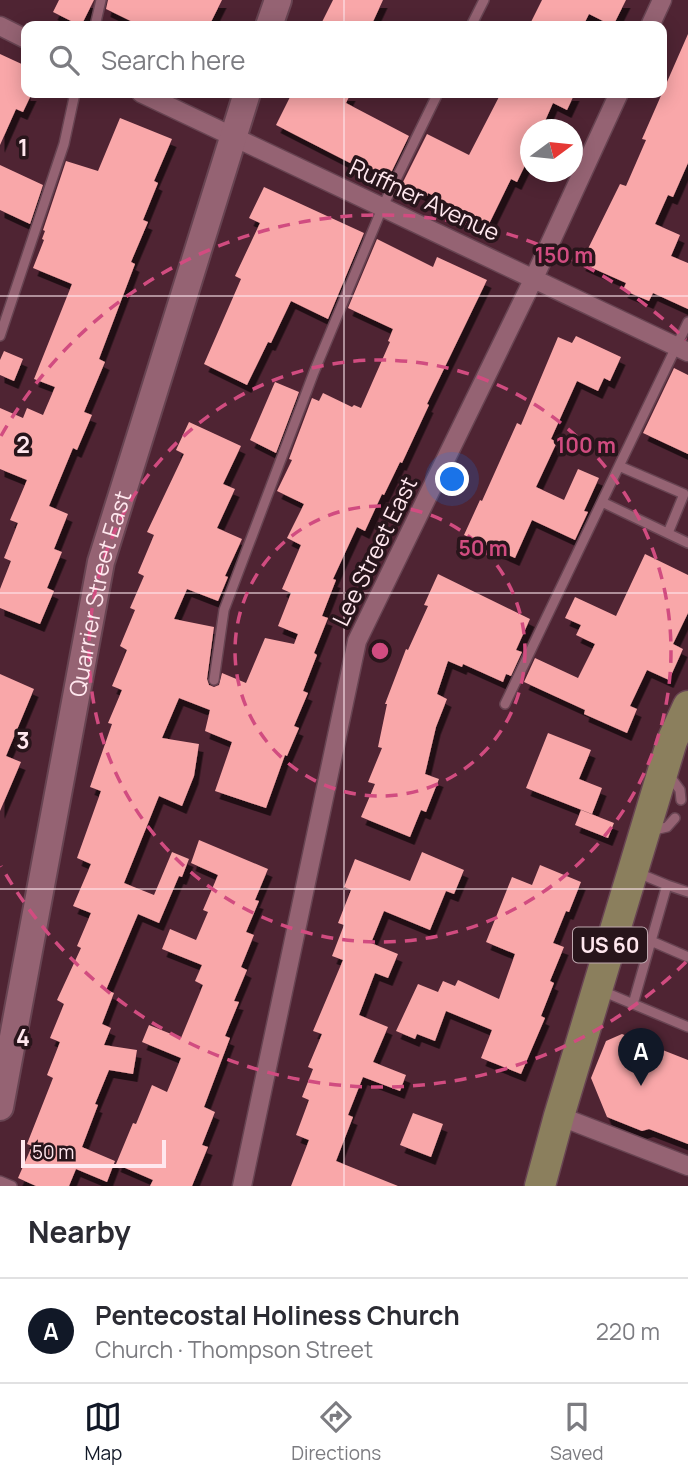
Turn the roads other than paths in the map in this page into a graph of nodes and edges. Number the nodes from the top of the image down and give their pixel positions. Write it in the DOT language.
graph roads {
  1 [pos="101,0"];
  2 [pos="278,0"];
  3 [pos="484,0"];
  4 [pos="662,0"];
  5 [pos="96,21"];
  6 [pos="271,21"];
  7 [pos="474,21"];
  8 [pos="652,21"];
  9 [pos="0,26"];
  10 [pos="21,36"];
  11 [pos="74,98"];
  12 [pos="152,98"];
  13 [pos="245,98"];
  14 [pos="436,98"];
  15 [pos="618,98"];
  16 [pos="233,136"];
  17 [pos="383,206"];
  18 [pos="534,278"];
  19 [pos="688,322"];
  20 [pos="0,336"];
  21 [pos="682,349"];
  22 [pos="619,466"];
  23 [pos="602,502"];
  24 [pos="668,533"];
  25 [pos="688,543"];
  26 [pos="214,680"];
  27 [pos="505,704"];
  28 [pos="684,723"];
  29 [pos="664,768"];
  30 [pos="681,800"];
  31 [pos="676,818"];
  32 [pos="644,832"];
  33 [pos="633,871"];
  34 [pos="667,884"];
  35 [pos="688,892"];
  36 [pos="651,941"];
  37 [pos="688,957"];
  38 [pos="597,989"];
  39 [pos="633,1004"];
  40 [pos="688,1027"];
  41 [pos="0,1107"];
  42 [pos="559,1116"];
  43 [pos="688,1166"];
  44 [pos="0,1181"];
  45 [pos="12,1186"];
  46 [pos="242,1186"];
  47 [pos="540,1186"];
  1 -- 5 [label="lane"];
  2 -- 6 [label="main road"];
  3 -- 7 [label="lane"];
  4 -- 8 [label="street"];
  9 -- 10 [label="street"];
  11 -- 20 [label="lane"];
  12 -- 16 [label="street, Ruffner Avenue"];
  13 -- 16 [label="main road, Quarrier Street East"];
  14 -- 17 [label="lane"];
  15 -- 18 [label="street, Lee Street East"];
  16 -- 17 [label="street, Ruffner Avenue"];
  16 -- 41 [label="main road, Quarrier Street East"];
  17 -- 18 [label="street, Ruffner Avenue"];
  17 -- 26 [label="lane"];
  18 -- 21 [label="street, Ruffner Avenue"];
  18 -- 46 [label="street, Lee Street East"];
  19 -- 21 [label="lane"];
  21 -- 22 [label="lane"];
  22 -- 23 [label="lane"];
  22 -- 24 [label="lane"];
  23 -- 24 [label="lane"];
  23 -- 27 [label="lane"];
  24 -- 25 [label="lane"];
  28 -- 29 [label="main road, US 60"];
  29 -- 30 [label="lane"];
  29 -- 32 [label="main road, US 60"];
  31 -- 32 [label="lane"];
  32 -- 33 [label="main road, US 60"];
  33 -- 34 [label="lane"];
  33 -- 38 [label="main road, US 60"];
  34 -- 35 [label="lane"];
  34 -- 36 [label="lane"];
  36 -- 37 [label="lane"];
  36 -- 39 [label="lane"];
  38 -- 39 [label="lane"];
  38 -- 42 [label="main road, US 60"];
  39 -- 40 [label="lane"];
  42 -- 43 [label="street"];
  42 -- 47 [label="main road, US 60"];
  44 -- 45 [label="lane"];
}
